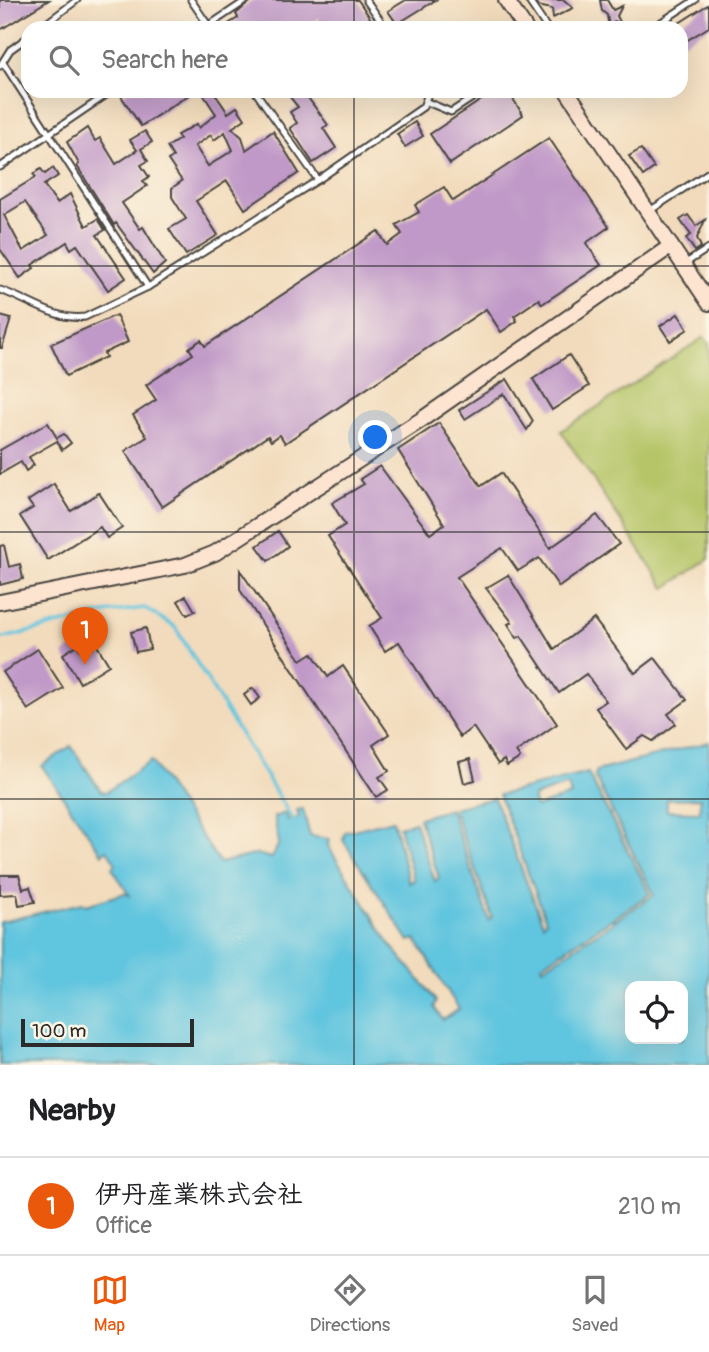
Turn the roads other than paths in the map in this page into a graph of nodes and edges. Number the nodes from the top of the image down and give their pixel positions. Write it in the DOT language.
graph roads {
  1 [pos="77,0"];
  2 [pos="191,0"];
  3 [pos="247,0"];
  4 [pos="366,0"];
  5 [pos="506,0"];
  6 [pos="528,0"];
  7 [pos="695,0"];
  8 [pos="49,21"];
  9 [pos="204,21"];
  10 [pos="217,21"];
  11 [pos="381,21"];
  12 [pos="520,21"];
  13 [pos="542,21"];
  14 [pos="663,21"];
  15 [pos="21,42"];
  16 [pos="2,65"];
  17 [pos="21,95"];
  18 [pos="23,98"];
  19 [pos="102,98"];
  20 [pos="260,98"];
  21 [pos="427,98"];
  22 [pos="472,98"];
  23 [pos="572,98"];
  24 [pos="426,102"];
  25 [pos="47,135"];
  26 [pos="0,167"];
  27 [pos="709,172"];
  28 [pos="318,180"];
  29 [pos="648,212"];
  30 [pos="671,246"];
  31 [pos="709,248"];
  32 [pos="683,265"];
  33 [pos="148,286"];
  34 [pos="0,290"];
  35 [pos="709,303"];
  36 [pos="0,602"];
  1 -- 8 [label="lane"];
  2 -- 9 [label="lane"];
  3 -- 10 [label="lane"];
  4 -- 11 [label="lane"];
  5 -- 12 [label="street"];
  6 -- 13 [label="lane"];
  7 -- 14 [label="lane"];
  15 -- 16 [label="lane"];
  16 -- 17 [label="lane"];
  18 -- 25 [label="lane"];
  19 -- 25 [label="lane"];
  20 -- 28 [label="lane"];
  21 -- 24 [label="lane"];
  22 -- 24 [label="lane"];
  23 -- 29 [label="street"];
  24 -- 28 [label="lane"];
  25 -- 26 [label="lane"];
  25 -- 33 [label="lane"];
  27 -- 29 [label="lane"];
  28 -- 33 [label="lane"];
  29 -- 30 [label="street"];
  30 -- 32 [label="street"];
  30 -- 36 [label="street"];
  31 -- 32 [label="lane"];
  32 -- 35 [label="street"];
  33 -- 34 [label="lane"];
}
